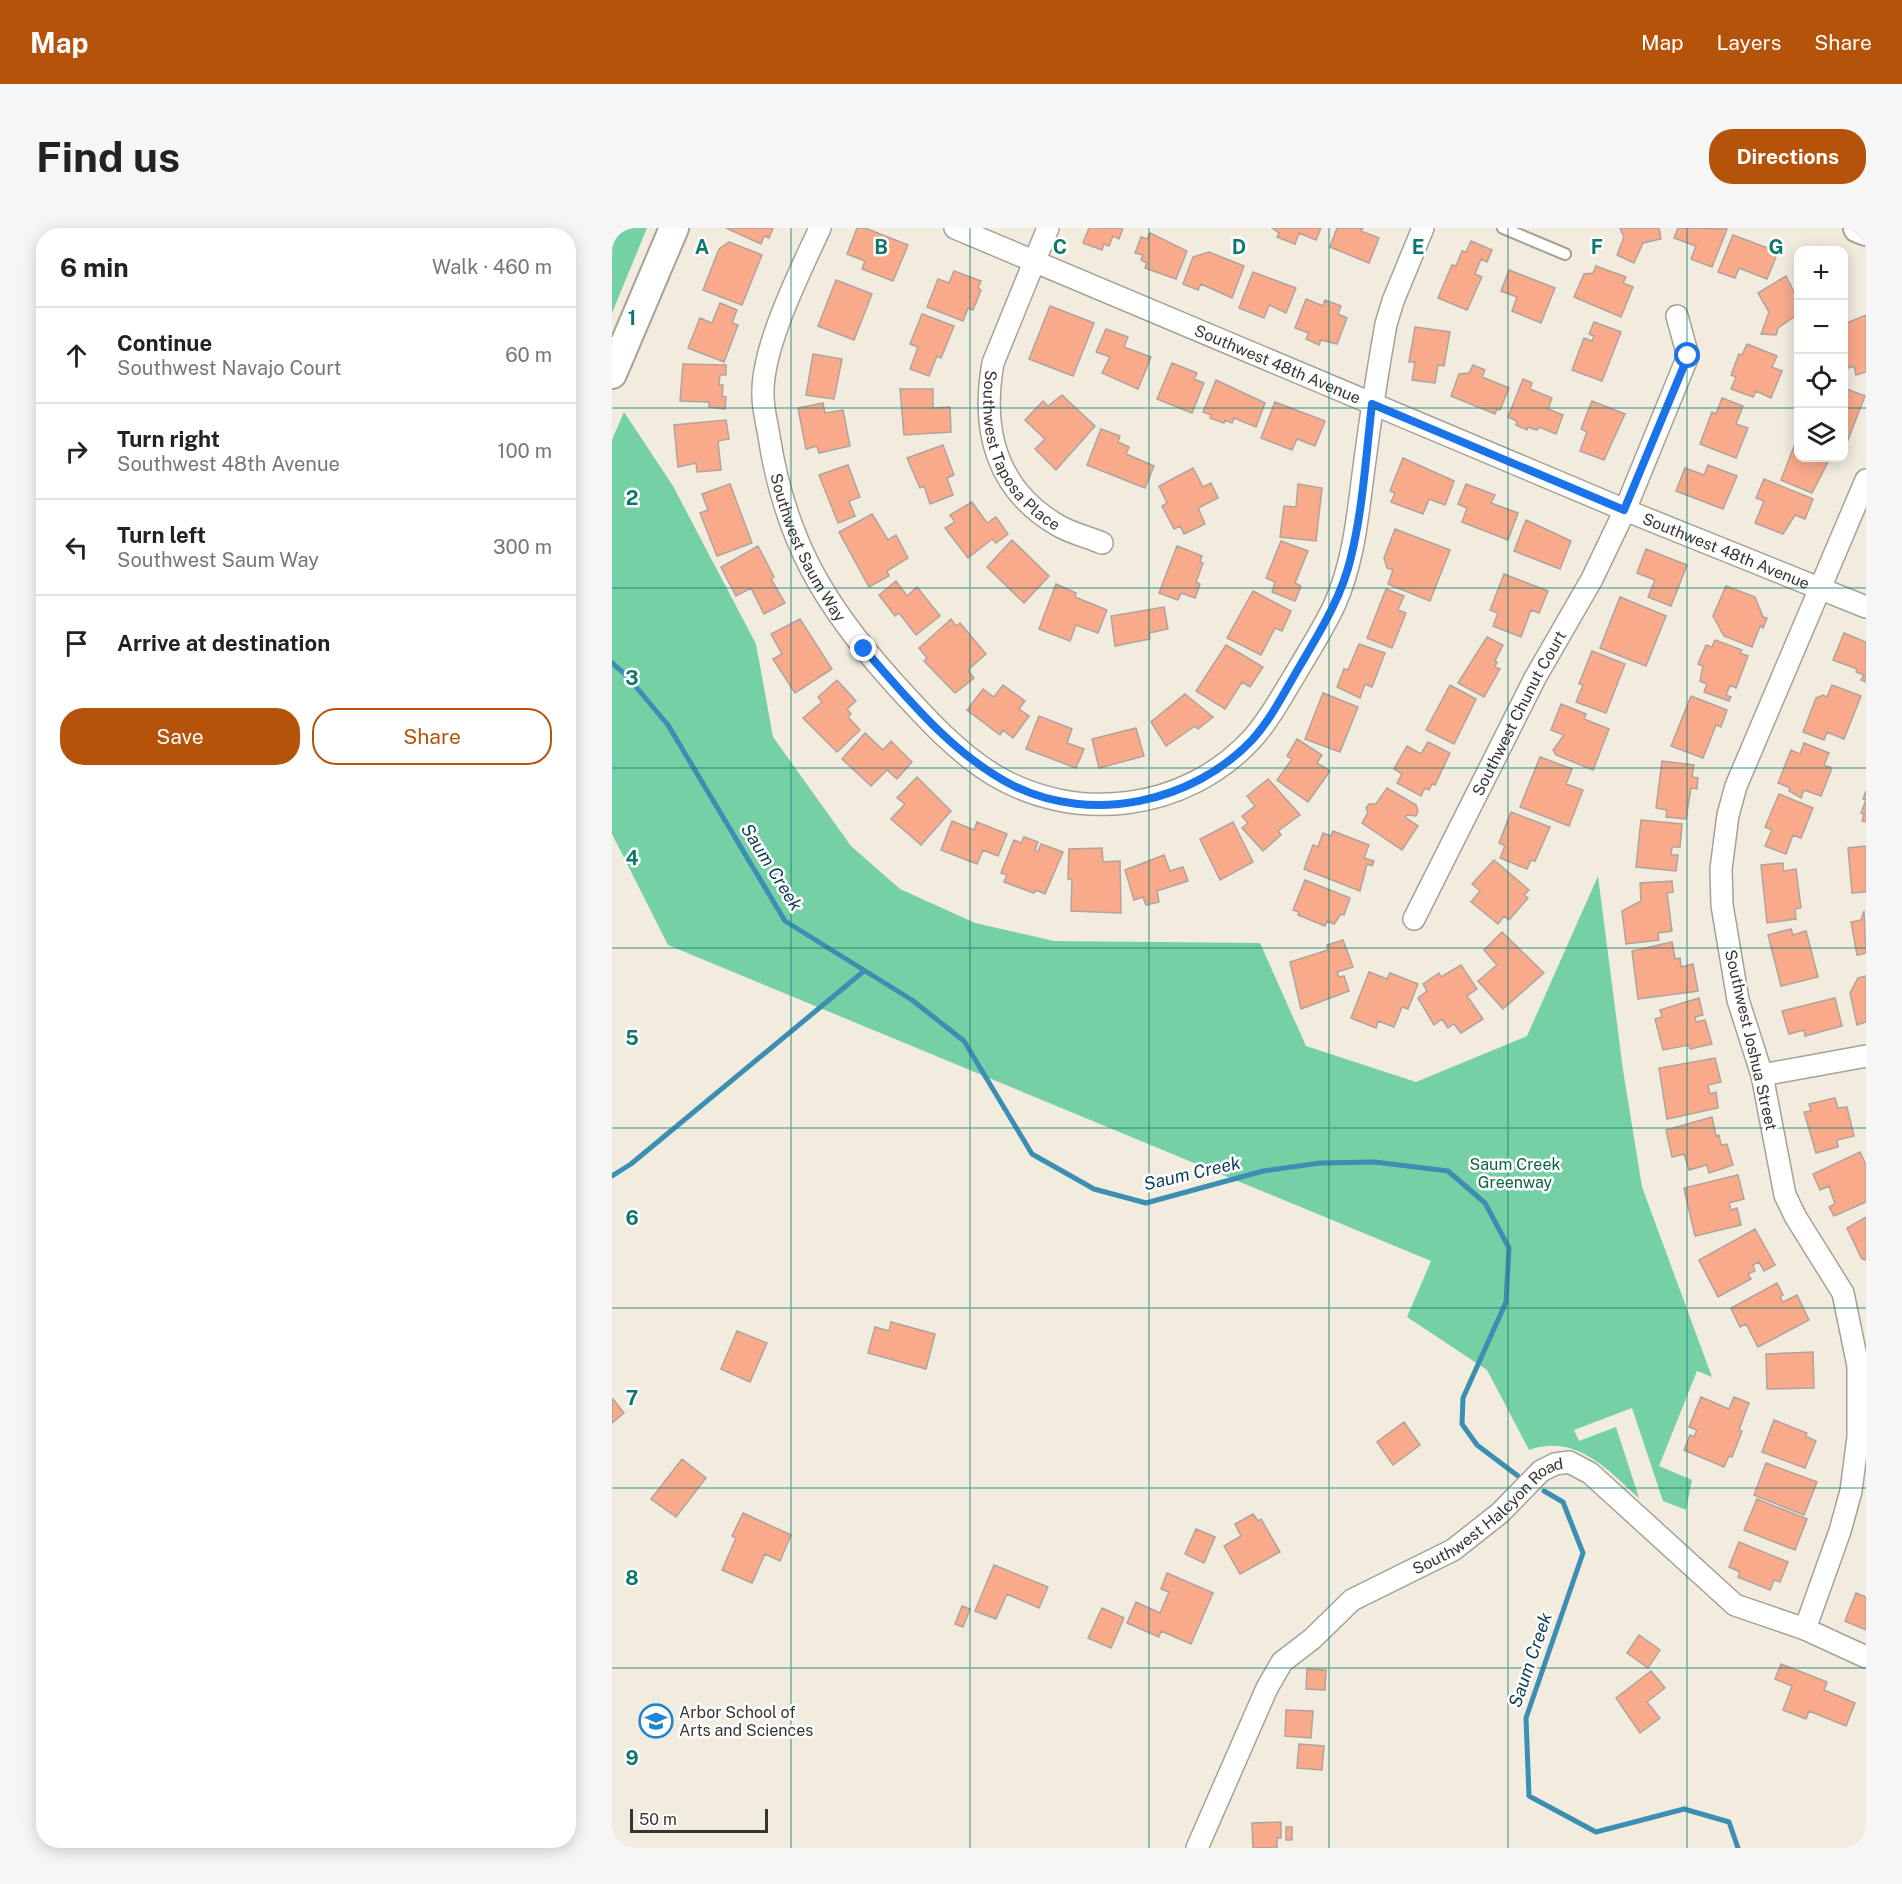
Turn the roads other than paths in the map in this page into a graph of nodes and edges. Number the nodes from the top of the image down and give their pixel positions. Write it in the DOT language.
graph roads {
  1 [pos="674,228"];
  2 [pos="820,228"];
  3 [pos="955,228"];
  4 [pos="1048,228"];
  5 [pos="1423,228"];
  6 [pos="1503,228"];
  7 [pos="1858,228"];
  8 [pos="1866,231"];
  9 [pos="1565,254"];
  10 [pos="1034,261"];
  11 [pos="1677,316"];
  12 [pos="612,374"];
  13 [pos="1372,404"];
  14 [pos="1866,480"];
  15 [pos="1624,510"];
  16 [pos="1102,543"];
  17 [pos="1821,588"];
  18 [pos="1866,607"];
  19 [pos="1414,919"];
  20 [pos="1866,1056"];
  21 [pos="1762,1075"];
  22 [pos="1805,1629"];
  23 [pos="1866,1657"];
  24 [pos="1197,1848"];
  1 -- 12 [label="main road"];
  2 -- 13 [label="street, Southwest Saum Way"];
  3 -- 10 [label="street, Southwest 48th Avenue"];
  4 -- 10 [label="street, Southwest Taposa Place"];
  5 -- 13 [label="street, Southwest Saum Way"];
  6 -- 9 [label="lane"];
  7 -- 8 [label="main road"];
  10 -- 13 [label="street, Southwest 48th Avenue"];
  10 -- 16 [label="street, Southwest Taposa Place"];
  11 -- 15 [label="street, Southwest Chunut Court"];
  13 -- 15 [label="street, Southwest 48th Avenue"];
  14 -- 17 [label="street, Southwest Joshua Street"];
  15 -- 17 [label="street, Southwest 48th Avenue"];
  15 -- 19 [label="street, Southwest Chunut Court"];
  17 -- 18 [label="street, Southwest 48th Avenue"];
  17 -- 21 [label="street, Southwest Joshua Street"];
  20 -- 21 [label="street"];
  21 -- 22 [label="street, Southwest Joshua Street"];
  22 -- 23 [label="street, Southwest Halcyon Road"];
  22 -- 24 [label="street, Southwest Halcyon Road"];
}
